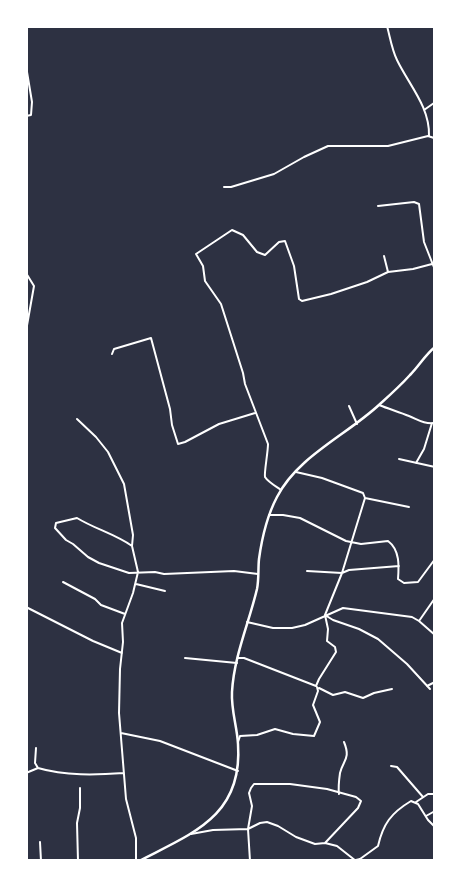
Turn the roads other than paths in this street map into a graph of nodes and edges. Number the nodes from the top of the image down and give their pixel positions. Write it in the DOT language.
graph roads {
  1 [pos="386,26"];
  2 [pos="26,66"];
  3 [pos="434,103"];
  4 [pos="424,110"];
  5 [pos="26,116"];
  6 [pos="429,136"];
  7 [pos="435,140"];
  8 [pos="224,187"];
  9 [pos="378,206"];
  10 [pos="384,256"];
  11 [pos="432,264"];
  12 [pos="435,270"];
  13 [pos="388,272"];
  14 [pos="26,273"];
  15 [pos="26,331"];
  16 [pos="435,347"];
  17 [pos="112,354"];
  18 [pos="379,405"];
  19 [pos="349,406"];
  20 [pos="255,412"];
  21 [pos="77,419"];
  22 [pos="434,423"];
  23 [pos="356,424"];
  24 [pos="399,459"];
  25 [pos="416,463"];
  26 [pos="435,467"];
  27 [pos="295,472"];
  28 [pos="281,490"];
  29 [pos="365,498"];
  30 [pos="409,507"];
  31 [pos="269,516"];
  32 [pos="351,542"];
  33 [pos="132,546"];
  34 [pos="435,559"];
  35 [pos="399,566"];
  36 [pos="307,571"];
  37 [pos="138,572"];
  38 [pos="342,573"];
  39 [pos="258,574"];
  40 [pos="63,582"];
  41 [pos="136,584"];
  42 [pos="165,591"];
  43 [pos="435,598"];
  44 [pos="26,607"];
  45 [pos="125,614"];
  46 [pos="325,615"];
  47 [pos="419,621"];
  48 [pos="247,622"];
  49 [pos="435,636"];
  50 [pos="122,653"];
  51 [pos="185,658"];
  52 [pos="238,658"];
  53 [pos="237,663"];
  54 [pos="435,682"];
  55 [pos="427,686"];
  56 [pos="317,687"];
  57 [pos="392,689"];
  58 [pos="430,689"];
  59 [pos="121,733"];
  60 [pos="238,742"];
  61 [pos="344,742"];
  62 [pos="36,748"];
  63 [pos="390,766"];
  64 [pos="38,768"];
  65 [pos="238,771"];
  66 [pos="26,773"];
  67 [pos="124,773"];
  68 [pos="80,788"];
  69 [pos="435,792"];
  70 [pos="339,794"];
  71 [pos="422,797"];
  72 [pos="416,802"];
  73 [pos="435,811"];
  74 [pos="426,816"];
  75 [pos="435,827"];
  76 [pos="248,830"];
  77 [pos="191,834"];
  78 [pos="40,842"];
  79 [pos="325,843"];
  80 [pos="356,860"];
  81 [pos="41,861"];
  82 [pos="78,861"];
  83 [pos="138,861"];
  84 [pos="250,861"];
  1 -- 4 [label="street"];
  2 -- 5 [label="street"];
  3 -- 4 [label="street"];
  4 -- 6 [label="street"];
  6 -- 7 [label="street"];
  6 -- 8 [label="street"];
  9 -- 11 [label="street"];
  10 -- 13 [label="street"];
  11 -- 12 [label="street"];
  11 -- 13 [label="street"];
  13 -- 20 [label="street"];
  14 -- 15 [label="street"];
  16 -- 18 [label="street"];
  17 -- 20 [label="street"];
  18 -- 22 [label="street"];
  18 -- 23 [label="street"];
  19 -- 23 [label="street"];
  20 -- 28 [label="street"];
  21 -- 33 [label="street"];
  22 -- 25 [label="street"];
  23 -- 27 [label="street"];
  24 -- 25 [label="street"];
  25 -- 26 [label="street"];
  27 -- 28 [label="street"];
  27 -- 29 [label="street"];
  28 -- 31 [label="street"];
  29 -- 30 [label="street"];
  29 -- 32 [label="street"];
  31 -- 32 [label="street"];
  31 -- 39 [label="street"];
  32 -- 35 [label="street"];
  32 -- 38 [label="street"];
  33 -- 37 [label="street"];
  33 -- 37 [label="street"];
  34 -- 35 [label="street"];
  35 -- 38 [label="street"];
  36 -- 38 [label="street"];
  37 -- 39 [label="street"];
  37 -- 41 [label="street"];
  38 -- 46 [label="street"];
  39 -- 48 [label="street"];
  40 -- 45 [label="street"];
  41 -- 42 [label="street"];
  41 -- 45 [label="street"];
  43 -- 47 [label="street"];
  44 -- 50 [label="street"];
  45 -- 50 [label="street"];
  46 -- 47 [label="street"];
  46 -- 48 [label="street"];
  46 -- 55 [label="street"];
  46 -- 56 [label="street"];
  47 -- 49 [label="street"];
  48 -- 52 [label="street"];
  50 -- 59 [label="street"];
  51 -- 53 [label="street"];
  52 -- 53 [label="street"];
  52 -- 56 [label="street"];
  53 -- 60 [label="street"];
  54 -- 55 [label="street"];
  55 -- 58 [label="street"];
  56 -- 57 [label="street"];
  56 -- 60 [label="street"];
  59 -- 65 [label="street"];
  59 -- 67 [label="street"];
  60 -- 65 [label="street"];
  61 -- 70 [label="street"];
  62 -- 64 [label="street"];
  63 -- 71 [label="street"];
  64 -- 66 [label="street"];
  64 -- 67 [label="street"];
  65 -- 77 [label="street"];
  67 -- 83 [label="street"];
  68 -- 82 [label="street"];
  69 -- 71 [label="street"];
  70 -- 76 [label="street"];
  70 -- 79 [label="street"];
  71 -- 72 [label="street"];
  72 -- 74 [label="street"];
  72 -- 80 [label="street"];
  73 -- 74 [label="street"];
  74 -- 75 [label="street"];
  76 -- 77 [label="street"];
  76 -- 79 [label="street"];
  76 -- 84 [label="street"];
  77 -- 83 [label="street"];
  78 -- 81 [label="street"];
  79 -- 80 [label="street"];
}
